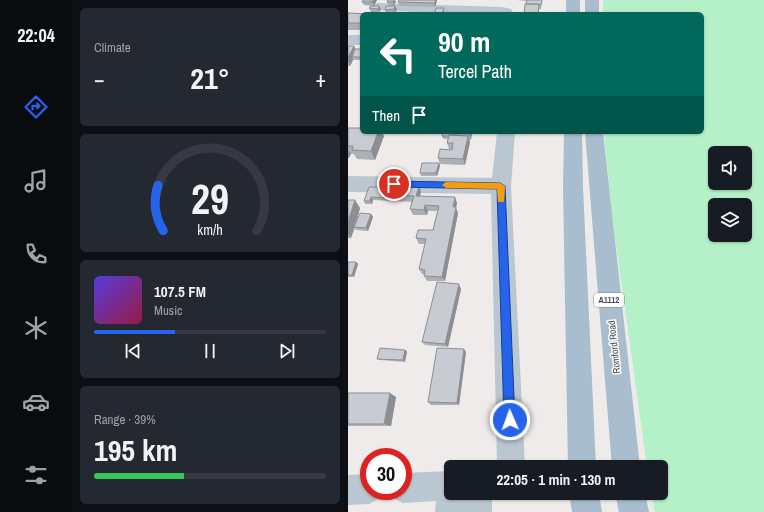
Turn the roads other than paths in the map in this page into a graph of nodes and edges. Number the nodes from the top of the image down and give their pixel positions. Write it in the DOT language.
graph roads {
  1 [pos="574,0"];
  2 [pos="592,0"];
  3 [pos="378,7"];
  4 [pos="504,12"];
  5 [pos="573,12"];
  6 [pos="592,12"];
  7 [pos="348,40"];
  8 [pos="360,40"];
  9 [pos="506,134"];
  10 [pos="573,134"];
  11 [pos="594,134"];
  12 [pos="348,184"];
  13 [pos="500,186"];
  14 [pos="511,460"];
  15 [pos="582,460"];
  16 [pos="625,460"];
  17 [pos="444,486"];
  18 [pos="412,488"];
  19 [pos="360,489"];
  20 [pos="348,490"];
  21 [pos="451,500"];
  22 [pos="477,500"];
  23 [pos="585,500"];
  24 [pos="631,500"];
  25 [pos="450,512"];
  26 [pos="477,512"];
  27 [pos="587,512"];
  28 [pos="634,512"];
  1 -- 5 [label="main road"];
  2 -- 6 [label="main road"];
  3 -- 4 [label="street"];
  7 -- 8 [label="street"];
  9 -- 13 [label="street"];
  10 -- 15 [label="main road"];
  11 -- 16 [label="main road, Romford Road / A1112"];
  12 -- 13 [label="street"];
  13 -- 14 [label="street"];
  17 -- 18 [label="street"];
  19 -- 20 [label="street"];
  21 -- 25 [label="street"];
  22 -- 26 [label="street"];
  23 -- 27 [label="main road"];
  24 -- 28 [label="main road"];
}
